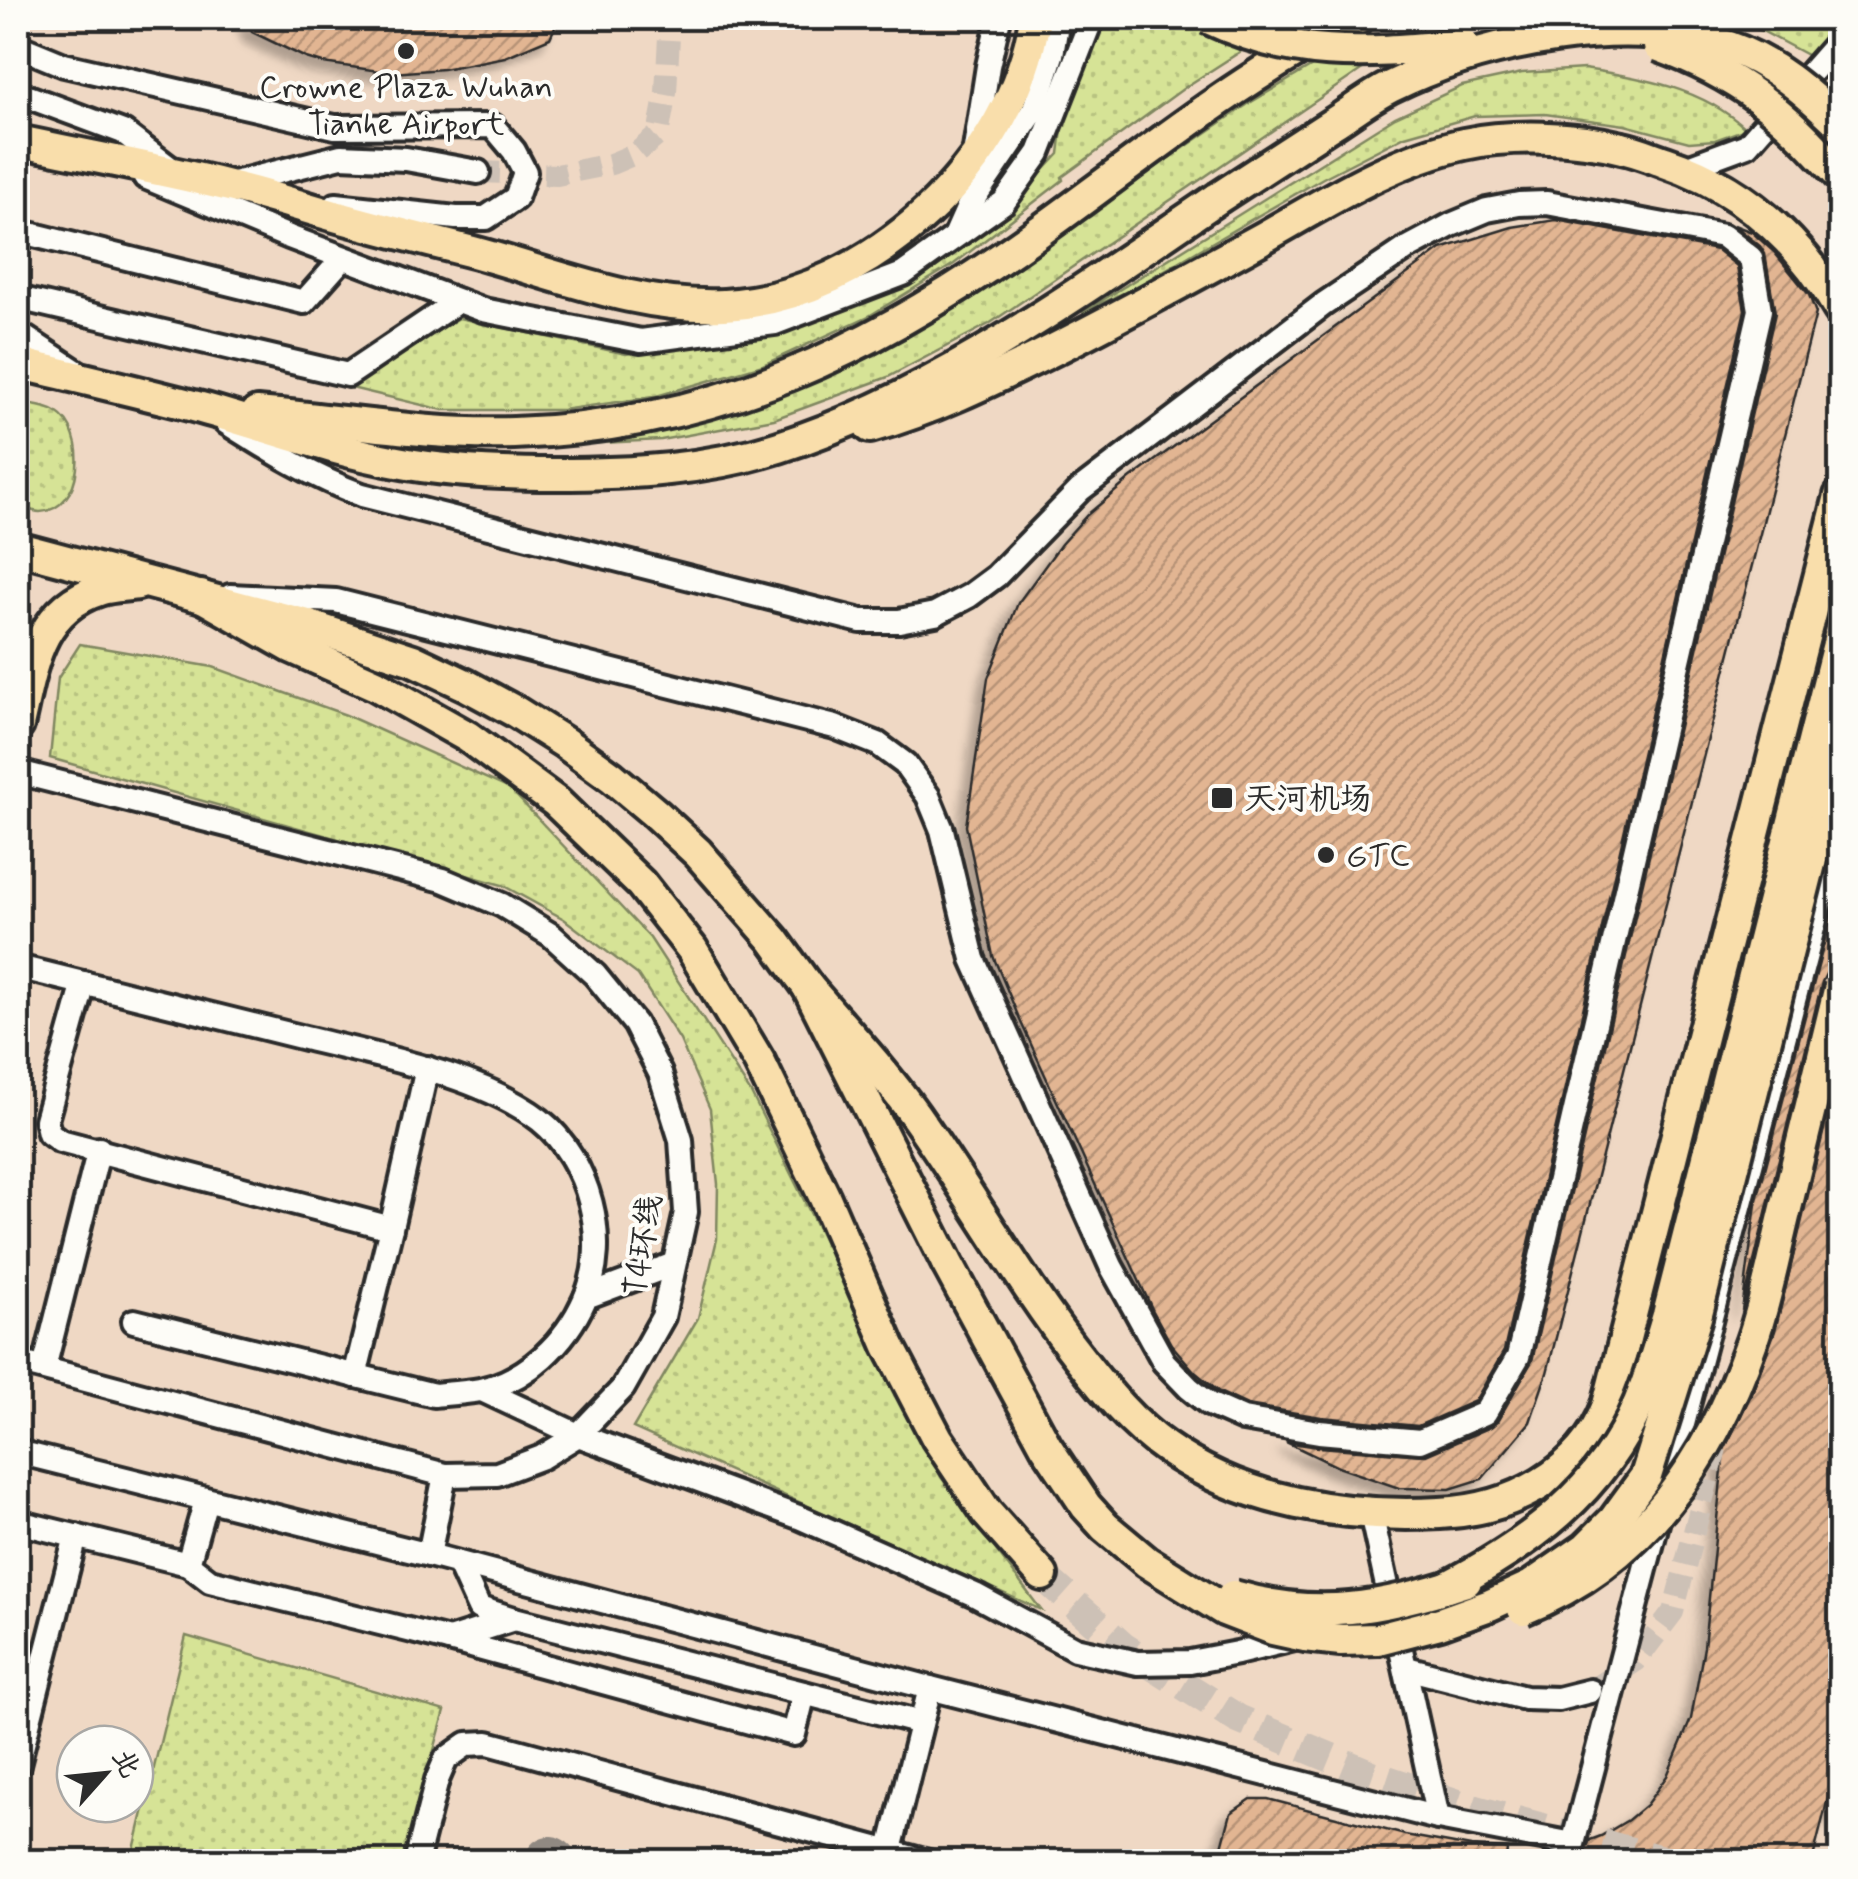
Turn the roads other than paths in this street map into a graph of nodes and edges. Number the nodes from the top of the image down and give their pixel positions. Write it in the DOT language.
graph roads {
  1 [pos="998,18"];
  2 [pos="1035,18"];
  3 [pos="1058,18"];
  4 [pos="1092,18"];
  5 [pos="1208,18"];
  6 [pos="1358,18"];
  7 [pos="1618,33"];
  8 [pos="1840,39"];
  9 [pos="1531,40"];
  10 [pos="18,46"];
  11 [pos="1816,67"];
  12 [pos="1840,72"];
  13 [pos="18,93"];
  14 [pos="1840,124"];
  15 [pos="18,141"];
  16 [pos="974,158"];
  17 [pos="106,160"];
  18 [pos="1685,168"];
  19 [pos="478,172"];
  20 [pos="1838,174"];
  21 [pos="179,175"];
  22 [pos="226,185"];
  23 [pos="303,207"];
  24 [pos="18,231"];
  25 [pos="954,237"];
  26 [pos="344,258"];
  27 [pos="18,298"];
  28 [pos="458,300"];
  29 [pos="1840,310"];
  30 [pos="18,333"];
  31 [pos="18,363"];
  32 [pos="88,380"];
  33 [pos="204,409"];
  34 [pos="780,447"];
  35 [pos="1840,496"];
  36 [pos="18,548"];
  37 [pos="151,583"];
  38 [pos="202,596"];
  39 [pos="1840,636"];
  40 [pos="18,725"];
  41 [pos="1840,744"];
  42 [pos="18,772"];
  43 [pos="1840,825"];
  44 [pos="18,967"];
  45 [pos="84,983"];
  46 [pos="1840,986"];
  47 [pos="808,987"];
  48 [pos="426,1068"];
  49 [pos="98,1150"];
  50 [pos="391,1228"];
  51 [pos="674,1264"];
  52 [pos="586,1298"];
  53 [pos="134,1321"];
  54 [pos="18,1362"];
  55 [pos="44,1368"];
  56 [pos="355,1376"];
  57 [pos="482,1390"];
  58 [pos="578,1434"];
  59 [pos="1661,1434"];
  60 [pos="18,1452"];
  61 [pos="445,1476"];
  62 [pos="206,1500"];
  63 [pos="1371,1513"];
  64 [pos="18,1522"];
  65 [pos="76,1536"];
  66 [pos="429,1556"];
  67 [pos="188,1564"];
  68 [pos="459,1564"];
  69 [pos="1168,1575"];
  70 [pos="1042,1576"];
  71 [pos="1447,1588"];
  72 [pos="514,1619"];
  73 [pos="1386,1627"];
  74 [pos="449,1640"];
  75 [pos="1406,1668"];
  76 [pos="930,1688"];
  77 [pos="1590,1691"];
  78 [pos="804,1693"];
  79 [pos="921,1723"];
  80 [pos="18,1764"];
  81 [pos="1438,1818"];
  82 [pos="888,1856"];
  83 [pos="416,1862"];
  84 [pos="928,1862"];
  1 -- 16 [label="street"];
  2 -- 16 [label="main road"];
  3 -- 25 [label="street"];
  4 -- 25 [label="street"];
  5 -- 9 [label="main road, bridge"];
  6 -- 33 [label="main road"];
  7 -- 9 [label="main road, bridge"];
  7 -- 14 [label="main road, bridge"];
  7 -- 20 [label="main road, bridge"];
  8 -- 11 [label="street"];
  9 -- 34 [label="main road, bridge"];
  10 -- 23 [label="street"];
  11 -- 12 [label="street"];
  11 -- 18 [label="street"];
  13 -- 21 [label="street"];
  15 -- 17 [label="main road"];
  16 -- 23 [label="main road"];
  17 -- 21 [label="main road"];
  17 -- 26 [label="street"];
  18 -- 29 [label="main road"];
  18 -- 34 [label="main road"];
  19 -- 22 [label="street"];
  21 -- 22 [label="main road"];
  22 -- 23 [label="main road"];
  24 -- 26 [label="street"];
  25 -- 28 [label="street"];
  26 -- 28 [label="street"];
  27 -- 28 [label="street"];
  30 -- 32 [label="street"];
  31 -- 32 [label="main road"];
  32 -- 33 [label="main road"];
  33 -- 34 [label="main road"];
  33 -- 38 [label="street"];
  35 -- 63 [label="main road"];
  36 -- 37 [label="main road"];
  37 -- 38 [label="main road"];
  37 -- 40 [label="main road"];
  38 -- 47 [label="main road"];
  38 -- 70 [label="main road"];
  39 -- 71 [label="main road, bridge"];
  41 -- 59 [label="main road, bridge"];
  42 -- 51 [label="street, T4环线"];
  43 -- 81 [label="street"];
  44 -- 45 [label="street"];
  45 -- 48 [label="street"];
  45 -- 49 [label="street"];
  46 -- 73 [label="main road, bridge"];
  47 -- 63 [label="main road"];
  47 -- 69 [label="main road, bridge"];
  48 -- 50 [label="street"];
  48 -- 52 [label="street"];
  49 -- 50 [label="street"];
  49 -- 55 [label="street"];
  50 -- 56 [label="street"];
  51 -- 52 [label="street"];
  51 -- 58 [label="street, T4环线"];
  52 -- 57 [label="street"];
  53 -- 56 [label="street"];
  54 -- 55 [label="street, T4环线"];
  55 -- 61 [label="street, T4环线"];
  56 -- 57 [label="street"];
  57 -- 58 [label="street"];
  58 -- 61 [label="street, T4环线"];
  58 -- 73 [label="street"];
  59 -- 71 [label="main road, bridge"];
  59 -- 73 [label="main road, bridge"];
  60 -- 62 [label="street"];
  61 -- 66 [label="street"];
  62 -- 66 [label="street"];
  62 -- 67 [label="street"];
  63 -- 73 [label="street"];
  64 -- 65 [label="street"];
  65 -- 67 [label="street"];
  65 -- 80 [label="street"];
  66 -- 68 [label="street"];
  67 -- 74 [label="street"];
  68 -- 72 [label="street"];
  68 -- 76 [label="street"];
  69 -- 71 [label="main road, bridge"];
  69 -- 73 [label="main road, bridge"];
  72 -- 74 [label="street"];
  72 -- 78 [label="street"];
  73 -- 75 [label="street"];
  74 -- 78 [label="street"];
  75 -- 77 [label="street"];
  75 -- 81 [label="street"];
  76 -- 79 [label="street"];
  76 -- 81 [label="street"];
  78 -- 79 [label="street"];
  79 -- 82 [label="street"];
  82 -- 83 [label="street"];
  82 -- 84 [label="street"];
}
